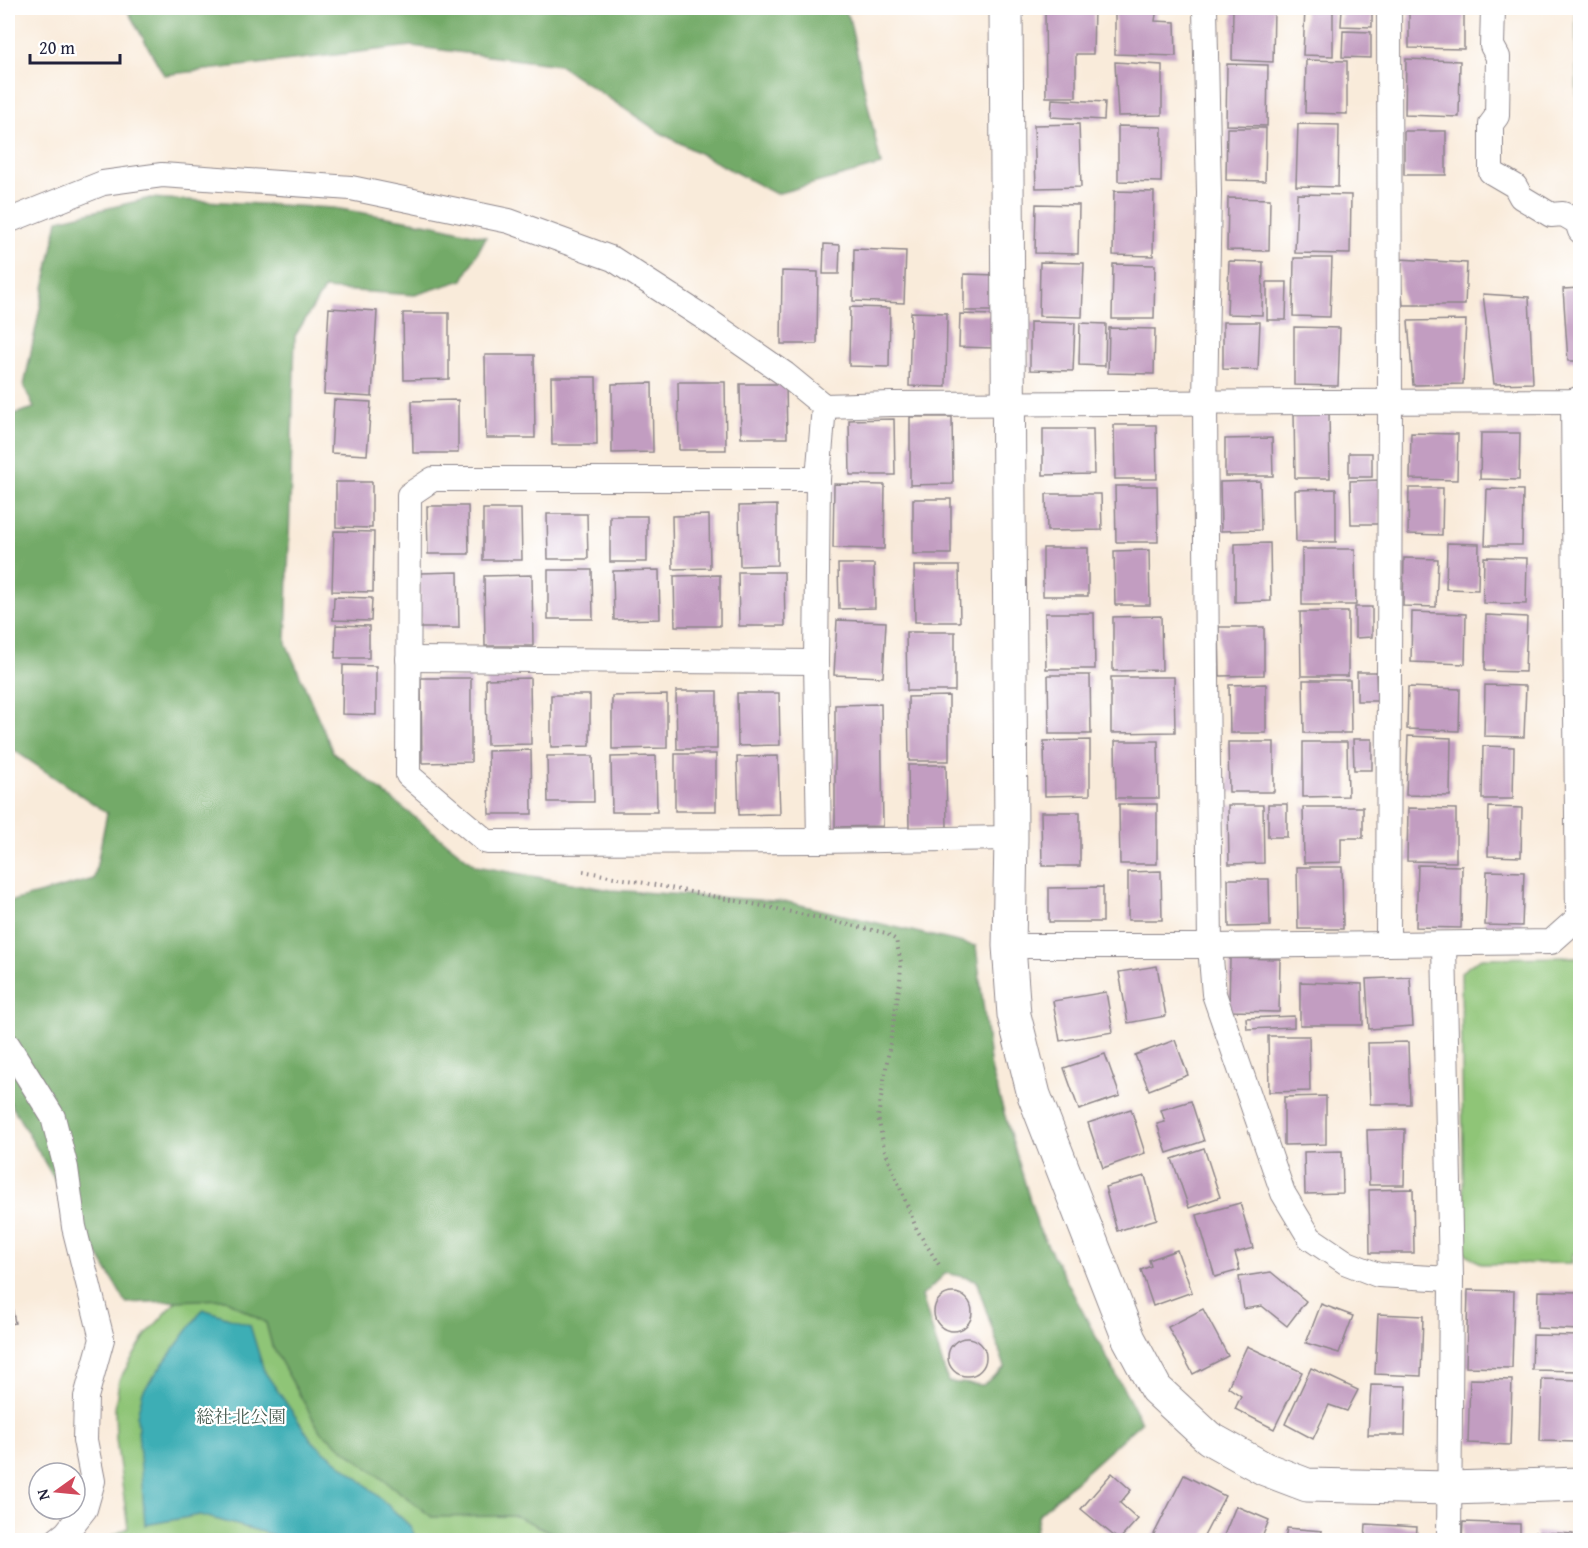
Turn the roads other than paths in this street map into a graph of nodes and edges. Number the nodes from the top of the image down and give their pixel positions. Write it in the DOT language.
graph roads {
  1 [pos="1006,8"];
  2 [pos="1205,8"];
  3 [pos="1389,8"];
  4 [pos="1493,8"];
  5 [pos="8,221"];
  6 [pos="1581,231"];
  7 [pos="1577,400"];
  8 [pos="1204,402"];
  9 [pos="1390,402"];
  10 [pos="1008,404"];
  11 [pos="824,406"];
  12 [pos="818,479"];
  13 [pos="408,659"];
  14 [pos="816,662"];
  15 [pos="1011,838"];
  16 [pos="819,841"];
  17 [pos="1388,944"];
  18 [pos="1444,944"];
  19 [pos="1009,946"];
  20 [pos="1210,946"];
  21 [pos="8,1045"];
  22 [pos="1451,1279"];
  23 [pos="1581,1484"];
  24 [pos="1450,1488"];
  25 [pos="57,1540"];
  26 [pos="1449,1540"];
  1 -- 10 [label="street"];
  2 -- 8 [label="street"];
  3 -- 9 [label="street"];
  4 -- 6 [label="street"];
  5 -- 11 [label="street"];
  7 -- 9 [label="street"];
  7 -- 18 [label="street"];
  8 -- 9 [label="street"];
  8 -- 10 [label="street"];
  8 -- 20 [label="street"];
  9 -- 17 [label="street"];
  10 -- 11 [label="street"];
  10 -- 15 [label="street"];
  11 -- 12 [label="street"];
  12 -- 13 [label="street"];
  12 -- 14 [label="street"];
  13 -- 14 [label="street"];
  13 -- 16 [label="street"];
  14 -- 16 [label="street"];
  15 -- 16 [label="street"];
  15 -- 19 [label="street"];
  17 -- 18 [label="street"];
  17 -- 20 [label="street"];
  18 -- 22 [label="street"];
  19 -- 20 [label="street"];
  19 -- 24 [label="street"];
  20 -- 22 [label="street"];
  21 -- 25 [label="street"];
  22 -- 24 [label="street"];
  23 -- 24 [label="street"];
  24 -- 26 [label="street"];
}
